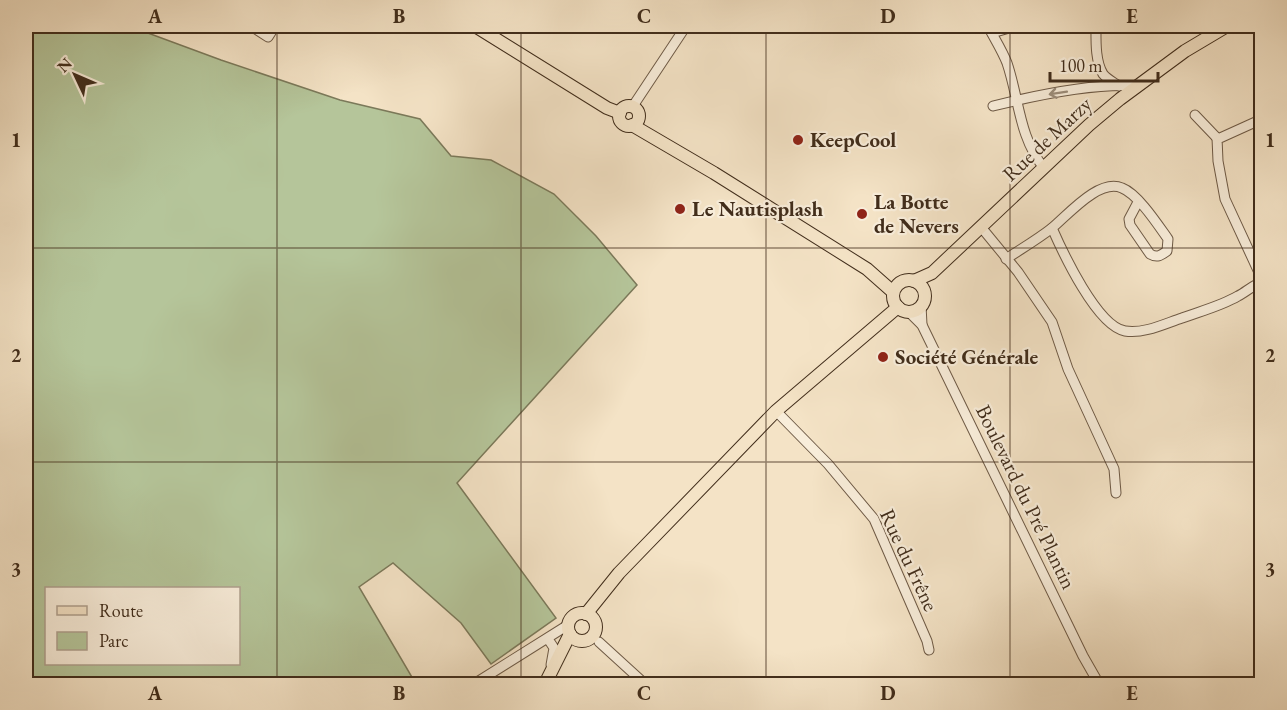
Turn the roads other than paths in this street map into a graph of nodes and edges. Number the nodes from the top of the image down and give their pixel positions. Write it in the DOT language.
graph roads {
  1 [pos="251,26"];
  2 [pos="275,26"];
  3 [pos="475,26"];
  4 [pos="686,26"];
  5 [pos="1016,26"];
  6 [pos="1096,26"];
  7 [pos="1227,26"];
  8 [pos="990,29"];
  9 [pos="1105,76"];
  10 [pos="1119,86"];
  11 [pos="1137,86"];
  12 [pos="1103,87"];
  13 [pos="1016,100"];
  14 [pos="993,106"];
  15 [pos="620,113"];
  16 [pos="1195,115"];
  17 [pos="635,116"];
  18 [pos="1262,119"];
  19 [pos="1216,138"];
  20 [pos="1044,168"];
  21 [pos="1138,202"];
  22 [pos="981,227"];
  23 [pos="1052,228"];
  24 [pos="1006,259"];
  25 [pos="1258,260"];
  26 [pos="932,273"];
  27 [pos="1262,280"];
  28 [pos="914,281"];
  29 [pos="897,287"];
  30 [pos="923,291"];
  31 [pos="921,305"];
  32 [pos="903,309"];
  33 [pos="922,325"];
  34 [pos="776,411"];
  35 [pos="1116,493"];
  36 [pos="583,631"];
  37 [pos="545,640"];
  38 [pos="928,650"];
  39 [pos="547,679"];
  40 [pos="474,684"];
  41 [pos="645,684"];
  42 [pos="1099,684"];
  1 -- 2 [label="street"];
  3 -- 15 [label="main road"];
  4 -- 17 [label="street"];
  5 -- 8 [label="street"];
  6 -- 9 [label="street"];
  7 -- 11 [label="main road, Rue de Marzy"];
  8 -- 13 [label="street"];
  9 -- 10 [label="street"];
  9 -- 12 [label="street"];
  10 -- 11 [label="street"];
  10 -- 12 [label="street"];
  11 -- 20 [label="main road, Rue de Marzy"];
  12 -- 13 [label="street, one-way"];
  13 -- 14 [label="street"];
  13 -- 20 [label="street"];
  15 -- 17 [label="main road"];
  15 -- 17 [label="main road"];
  16 -- 19 [label="street"];
  17 -- 29 [label="main road"];
  18 -- 19 [label="street"];
  19 -- 25 [label="street"];
  20 -- 22 [label="main road, Rue de Marzy"];
  21 -- 21 [label="street"];
  21 -- 23 [label="street"];
  22 -- 24 [label="street"];
  22 -- 26 [label="main road, Rue de Marzy"];
  23 -- 24 [label="street"];
  23 -- 27 [label="street"];
  24 -- 35 [label="street"];
  25 -- 27 [label="street"];
  26 -- 28 [label="main road, Rue de Marzy"];
  26 -- 30 [label="main road, Rue de Marzy"];
  28 -- 29 [label="main road"];
  28 -- 30 [label="main road"];
  29 -- 32 [label="main road"];
  30 -- 31 [label="main road"];
  31 -- 32 [label="main road"];
  31 -- 33 [label="street, Boulevard du Pré Plantin"];
  32 -- 33 [label="street, Boulevard du Pré Plantin"];
  32 -- 34 [label="main road"];
  33 -- 42 [label="street, Boulevard du Pré Plantin"];
  34 -- 36 [label="main road"];
  34 -- 38 [label="street, Rue du Frêne"];
  36 -- 37 [label="street"];
  36 -- 39 [label="main road"];
  36 -- 41 [label="street"];
  37 -- 39 [label="street"];
  37 -- 40 [label="street"];
}
